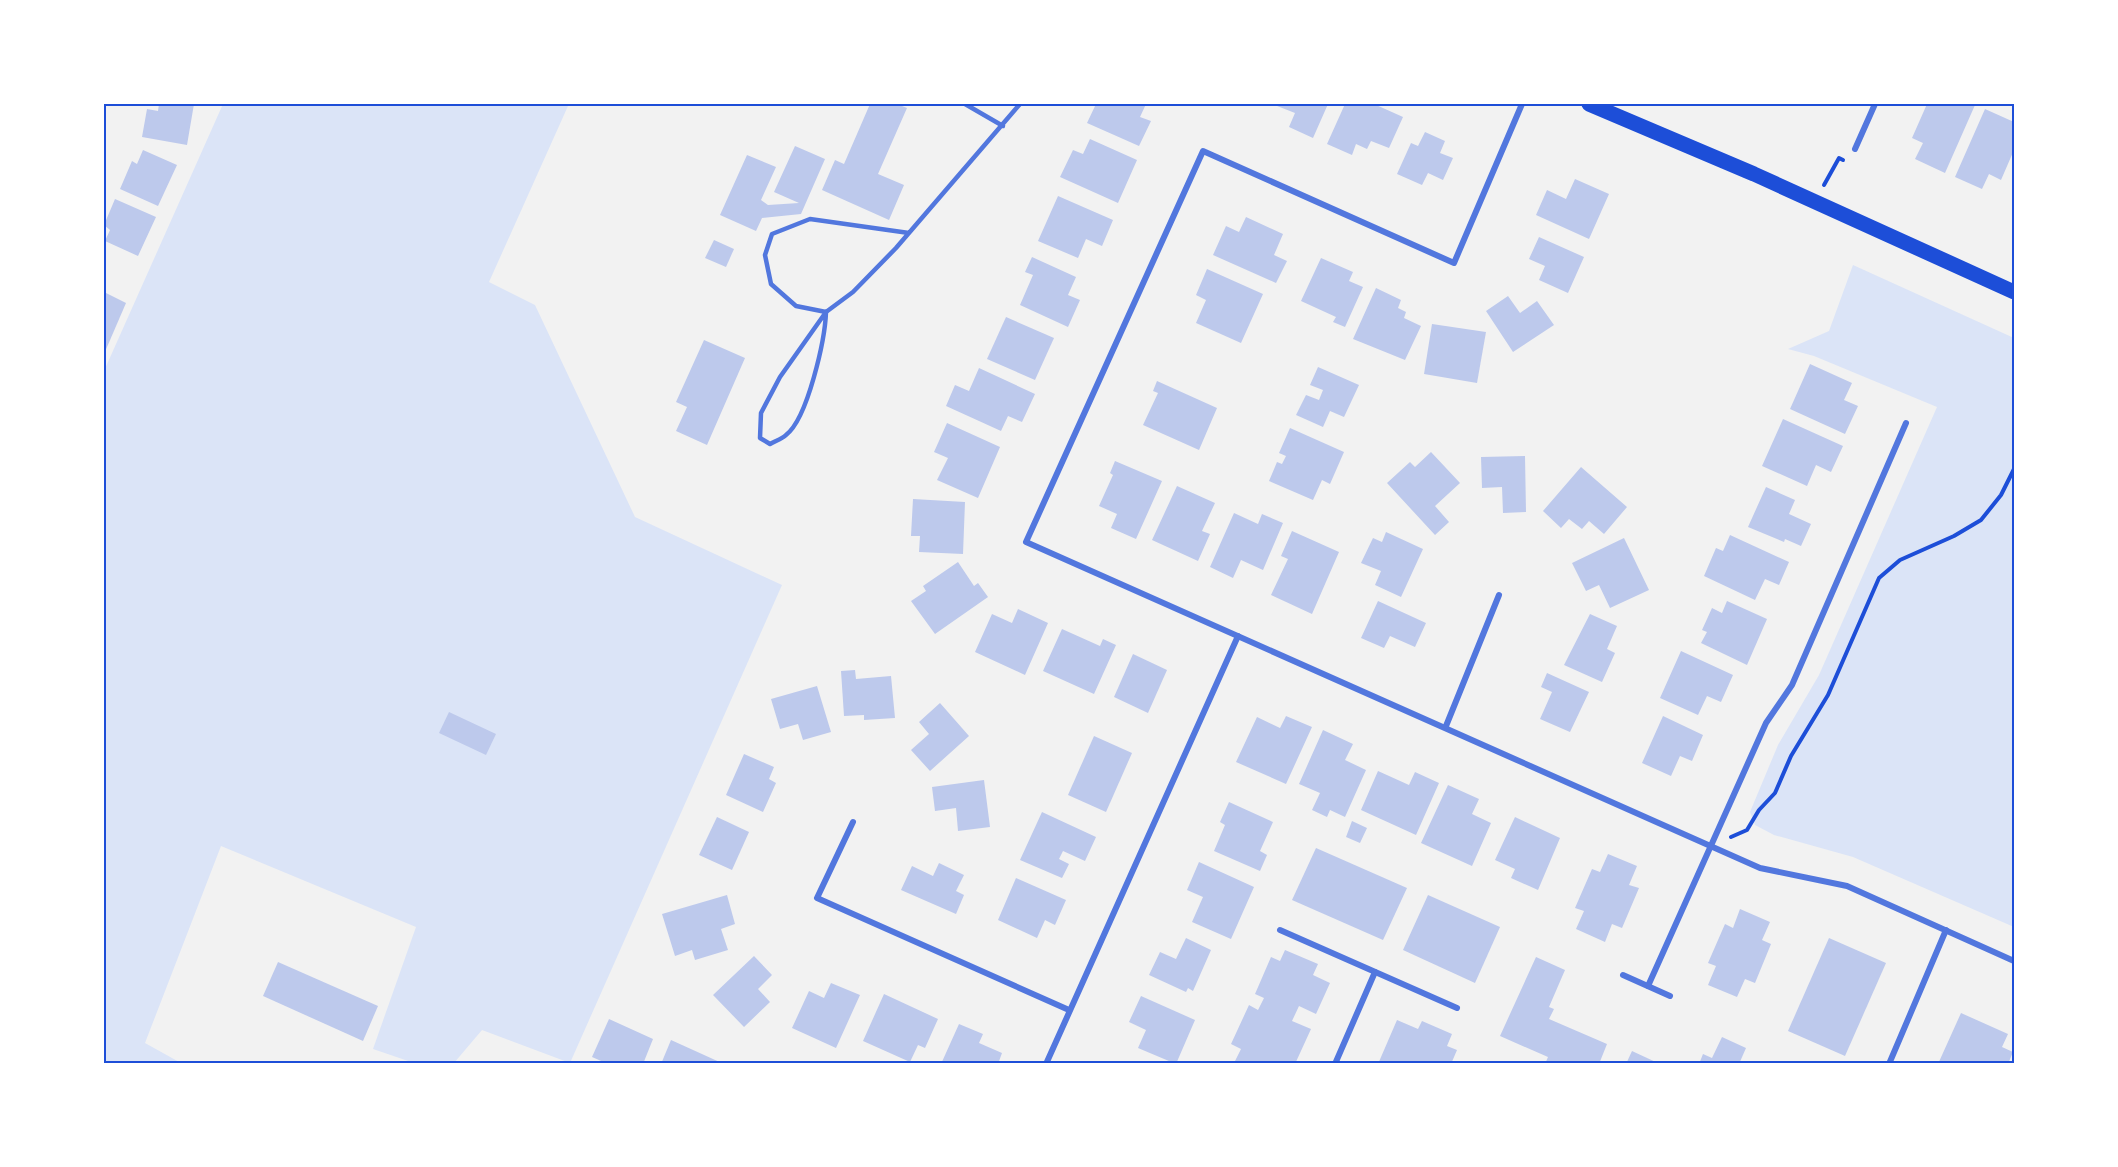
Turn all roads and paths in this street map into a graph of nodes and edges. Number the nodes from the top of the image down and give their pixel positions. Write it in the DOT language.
graph roads {
  1 [pos="965,104"];
  2 [pos="1020,104"];
  3 [pos="1522,104"];
  4 [pos="1589,104"];
  5 [pos="1875,104"];
  6 [pos="1003,126"];
  7 [pos="1855,149"];
  8 [pos="1850,163"];
  9 [pos="1816,202"];
  10 [pos="909,233"];
  11 [pos="2014,292"];
  12 [pos="826,312"];
  13 [pos="1906,423"];
  14 [pos="2014,469"];
  15 [pos="1498,595"];
  16 [pos="1238,636"];
  17 [pos="1446,726"];
  18 [pos="853,822"];
  19 [pos="1711,845"];
  20 [pos="1280,930"];
  21 [pos="1946,930"];
  22 [pos="2014,961"];
  23 [pos="1375,972"];
  24 [pos="1623,975"];
  25 [pos="1648,986"];
  26 [pos="1670,996"];
  27 [pos="1457,1008"];
  28 [pos="1069,1010"];
  29 [pos="1046,1064"];
  30 [pos="1335,1064"];
  31 [pos="1889,1064"];
  1 -- 6 [label="lane"];
  2 -- 6 [label="lane"];
  3 -- 16 [label="street"];
  4 -- 9 [label="main road"];
  5 -- 7 [label="street"];
  6 -- 10 [label="lane"];
  8 -- 9 [label="path"];
  9 -- 11 [label="main road"];
  10 -- 12 [label="lane"];
  10 -- 12 [label="lane"];
  12 -- 12 [label="lane"];
  13 -- 19 [label="street"];
  14 -- 19 [label="path"];
  15 -- 17 [label="street"];
  16 -- 17 [label="street"];
  16 -- 28 [label="street"];
  17 -- 19 [label="street"];
  18 -- 28 [label="street"];
  19 -- 21 [label="street"];
  19 -- 25 [label="street"];
  20 -- 23 [label="street"];
  21 -- 22 [label="street"];
  21 -- 31 [label="street"];
  23 -- 27 [label="street"];
  23 -- 30 [label="street"];
  24 -- 25 [label="street"];
  25 -- 26 [label="street"];
  28 -- 29 [label="street"];
}
